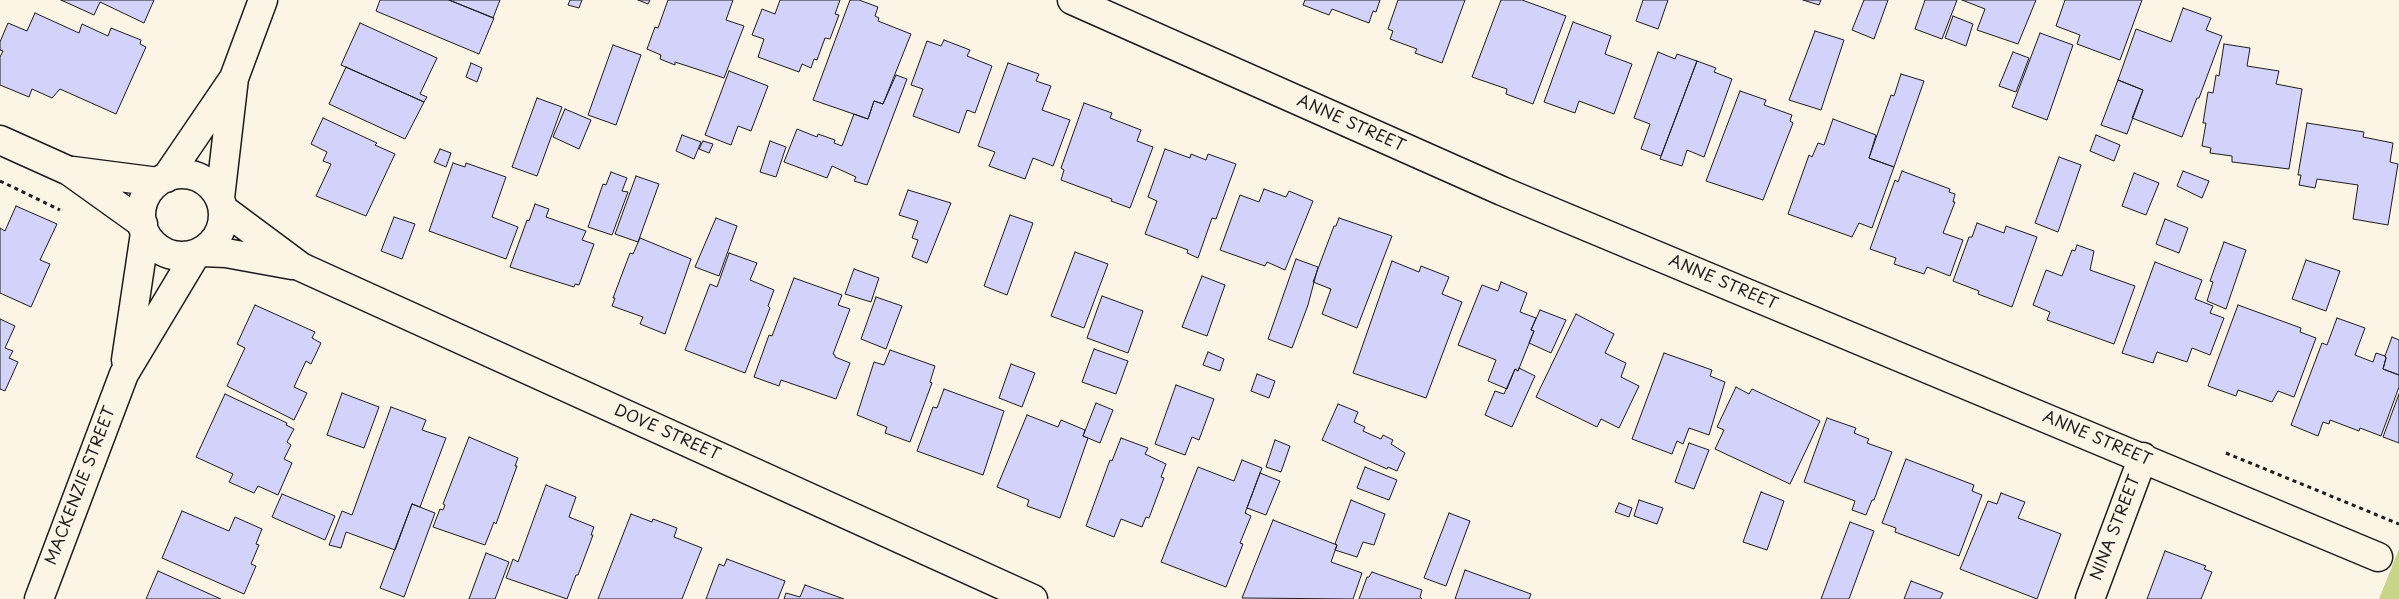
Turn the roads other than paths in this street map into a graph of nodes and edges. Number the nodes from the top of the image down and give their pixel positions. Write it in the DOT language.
graph roads {
  1 [pos="263,0"];
  2 [pos="1072,0"];
  3 [pos="234,78"];
  4 [pos="0,140"];
  5 [pos="69,171"];
  6 [pos="162,180"];
  7 [pos="221,204"];
  8 [pos="144,229"];
  9 [pos="199,253"];
  10 [pos="301,267"];
  11 [pos="124,374"];
  12 [pos="2143,458"];
  13 [pos="2378,557"];
  14 [pos="39,599"];
  15 [pos="1033,599"];
  16 [pos="2090,599"];
  1 -- 3 [label="street"];
  2 -- 12 [label="street, ANNE STREET"];
  3 -- 6 [label="street"];
  3 -- 7 [label="street"];
  4 -- 5 [label="street"];
  5 -- 6 [label="street"];
  5 -- 8 [label="street"];
  6 -- 7 [label="street"];
  6 -- 8 [label="street"];
  7 -- 9 [label="street"];
  7 -- 10 [label="street, DOVE STREET"];
  8 -- 9 [label="street"];
  8 -- 11 [label="street, MACKENZIE STREET"];
  9 -- 10 [label="street, DOVE STREET"];
  9 -- 11 [label="street, MACKENZIE STREET"];
  10 -- 15 [label="street, DOVE STREET"];
  11 -- 14 [label="street, MACKENZIE STREET"];
  12 -- 13 [label="street, ANNE STREET"];
  12 -- 16 [label="street, NINA STREET"];
}
